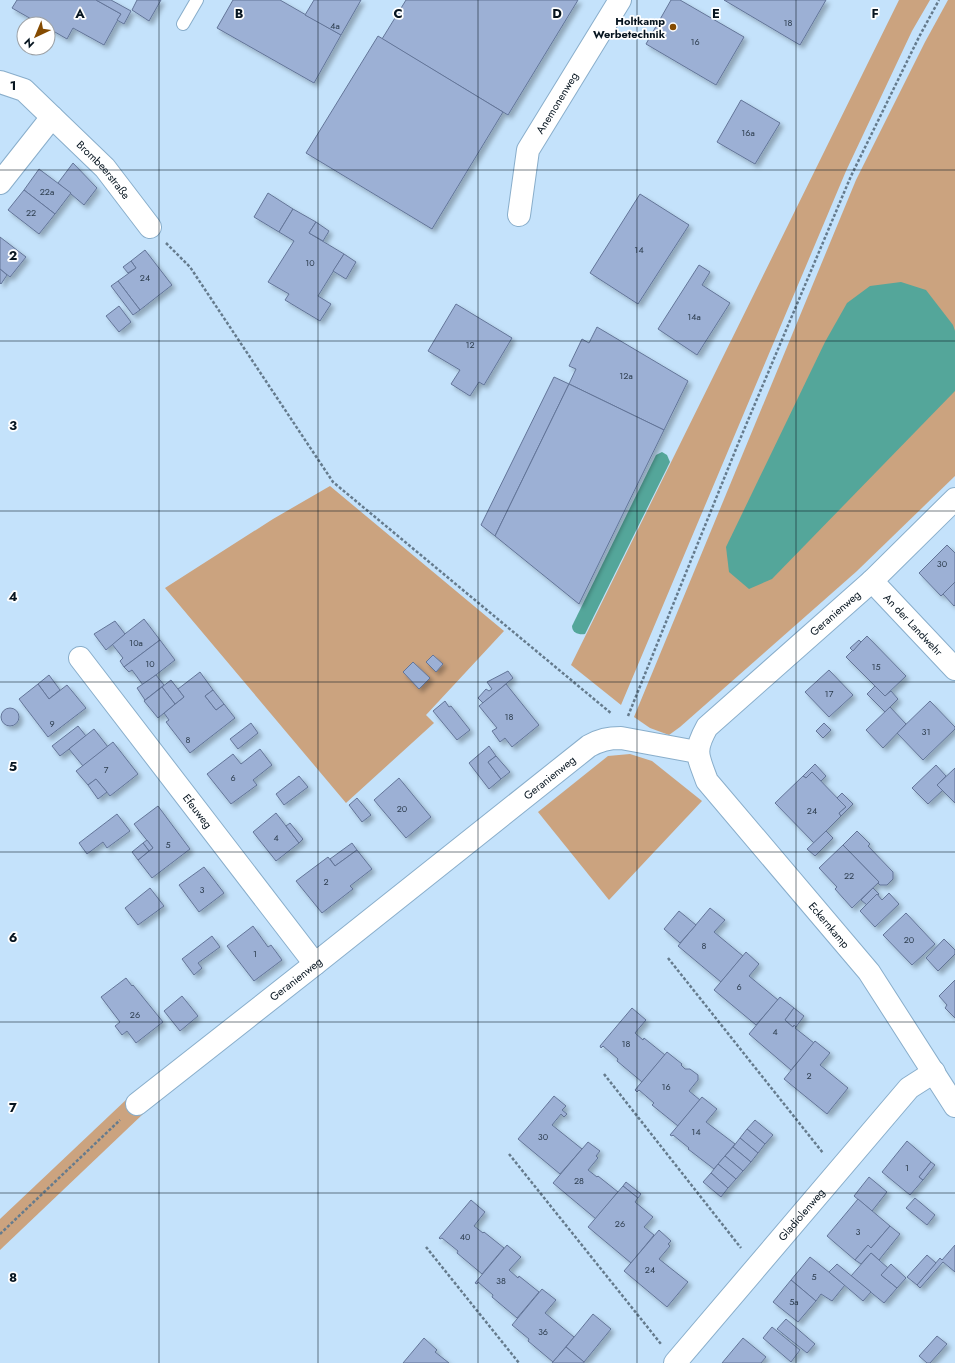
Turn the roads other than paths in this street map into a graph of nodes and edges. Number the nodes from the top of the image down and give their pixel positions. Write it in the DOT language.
graph roads {
  1 [pos="197,0"];
  2 [pos="620,0"];
  3 [pos="183,24"];
  4 [pos="0,82"];
  5 [pos="52,117"];
  6 [pos="0,183"];
  7 [pos="519,215"];
  8 [pos="150,227"];
  9 [pos="955,500"];
  10 [pos="872,581"];
  11 [pos="80,658"];
  12 [pos="955,669"];
  13 [pos="697,752"];
  14 [pos="315,964"];
  15 [pos="934,1072"];
  16 [pos="137,1104"];
  17 [pos="955,1106"];
  18 [pos="675,1362"];
  1 -- 3 [label="lane"];
  2 -- 7 [label="street, Anemonenweg"];
  4 -- 5 [label="street, Brombeerstraße"];
  5 -- 6 [label="street"];
  5 -- 8 [label="street, Brombeerstraße"];
  9 -- 10 [label="street, Geranienweg"];
  10 -- 12 [label="street, An der Landwehr"];
  10 -- 13 [label="street, Geranienweg"];
  11 -- 14 [label="street, Efeuweg"];
  13 -- 14 [label="street, Geranienweg"];
  13 -- 15 [label="street, Eckernkamp"];
  14 -- 16 [label="street, Geranienweg"];
  15 -- 17 [label="street, Eckernkamp"];
  15 -- 18 [label="street, Gladiolenweg"];
}
